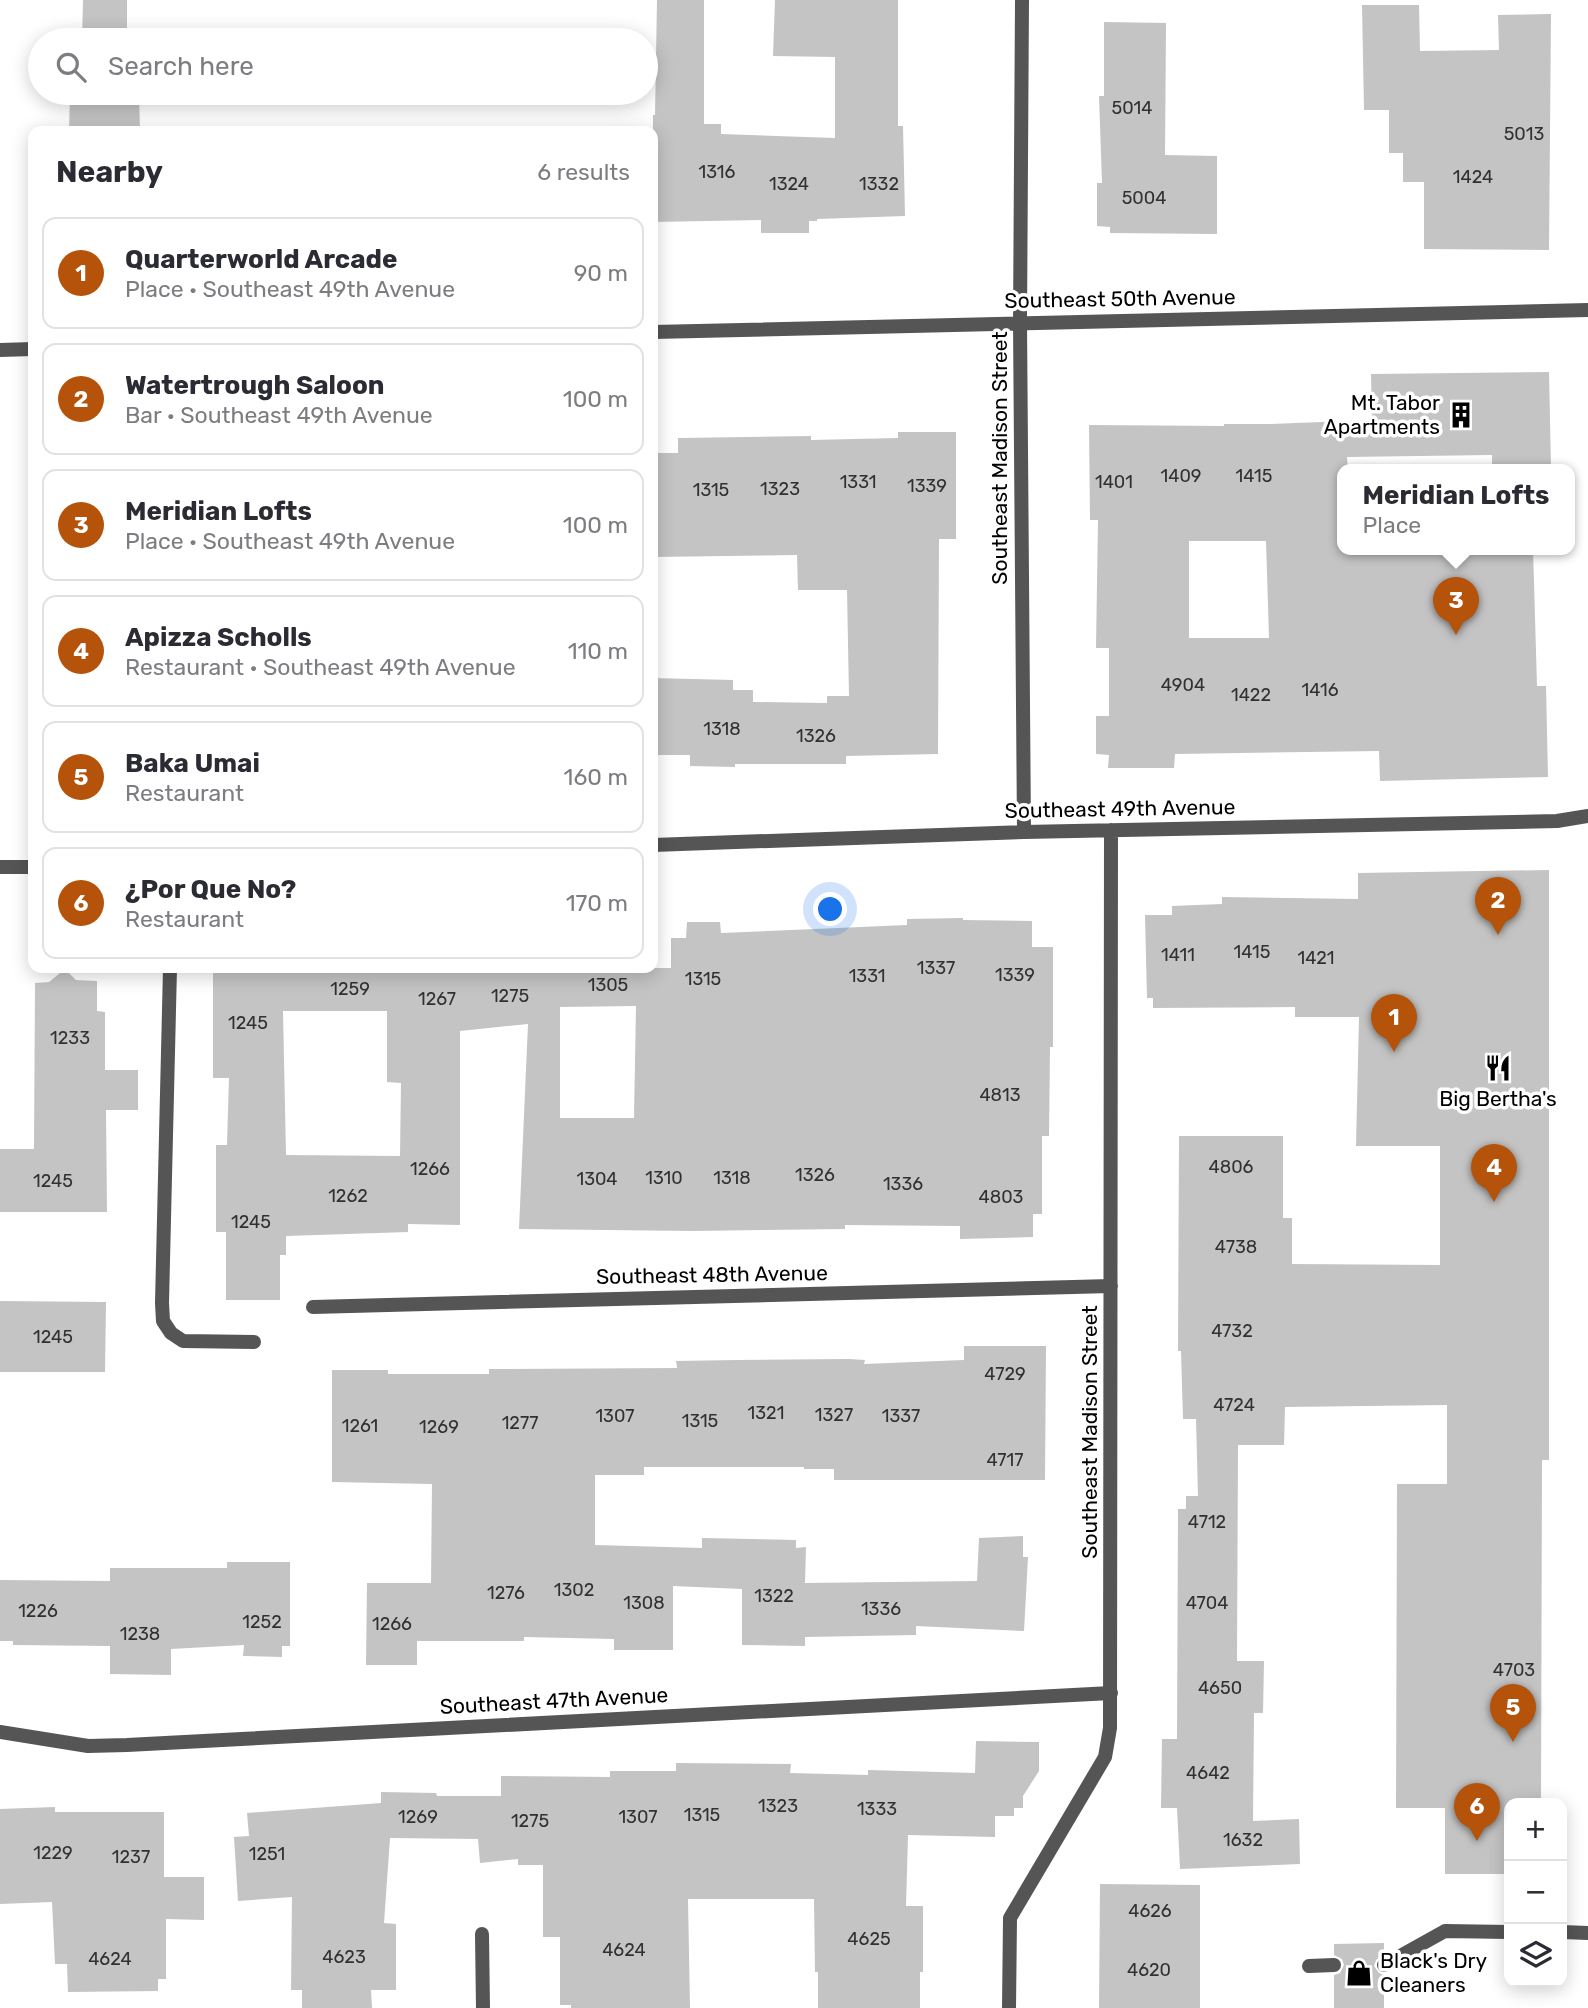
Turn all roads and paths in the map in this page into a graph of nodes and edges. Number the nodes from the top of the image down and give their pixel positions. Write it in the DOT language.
graph roads {
  1 [pos="1022,0"];
  2 [pos="1588,310"];
  3 [pos="1020,322"];
  4 [pos="658,332"];
  5 [pos="28,349"];
  6 [pos="0,350"];
  7 [pos="1588,816"];
  8 [pos="1111,830"];
  9 [pos="1024,832"];
  10 [pos="658,845"];
  11 [pos="0,867"];
  12 [pos="28,867"];
  13 [pos="170,973"];
  14 [pos="1111,1286"];
  15 [pos="313,1307"];
  16 [pos="254,1342"];
  17 [pos="1111,1693"];
  18 [pos="0,1732"];
  19 [pos="1504,1932"];
  20 [pos="1567,1932"];
  21 [pos="1588,1933"];
  22 [pos="482,1934"];
  23 [pos="1334,1965"];
  24 [pos="1384,1965"];
  25 [pos="1309,1966"];
  26 [pos="483,2008"];
  27 [pos="1009,2008"];
  1 -- 3 [label="street, Southeast Madison Street"];
  2 -- 3 [label="street, Southeast 50th Avenue"];
  3 -- 4 [label="street, Southeast 50th Avenue"];
  3 -- 9 [label="street, Southeast Madison Street"];
  5 -- 6 [label="street"];
  7 -- 8 [label="street, Southeast 49th Avenue"];
  8 -- 9 [label="street, Southeast 49th Avenue"];
  8 -- 14 [label="street, Southeast Madison Street"];
  9 -- 10 [label="street, Southeast 49th Avenue"];
  11 -- 12 [label="street"];
  13 -- 16 [label="street"];
  14 -- 15 [label="street, Southeast 48th Avenue"];
  14 -- 17 [label="street, Southeast Madison Street"];
  17 -- 18 [label="street, Southeast 47th Avenue"];
  17 -- 27 [label="street, Southeast Madison Street"];
  19 -- 24 [label="street"];
  20 -- 21 [label="street"];
  22 -- 26 [label="street"];
  23 -- 25 [label="street"];
}
